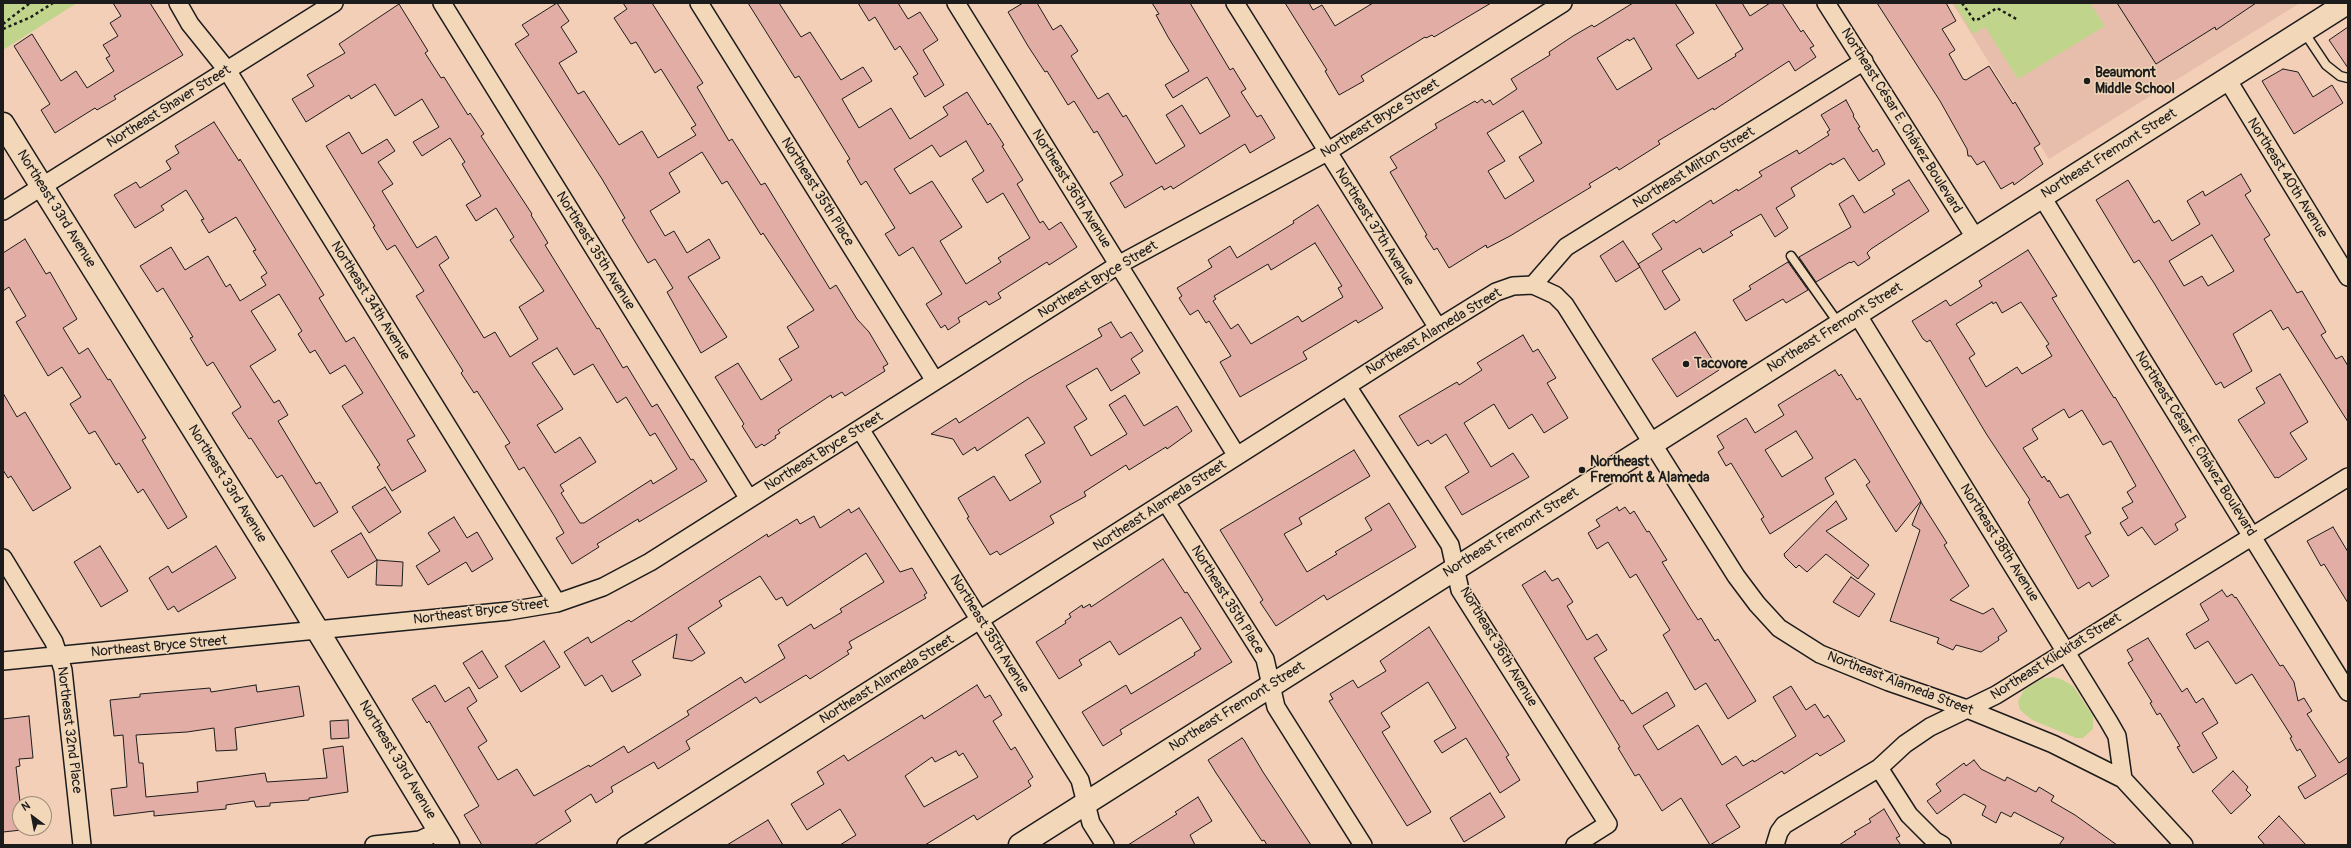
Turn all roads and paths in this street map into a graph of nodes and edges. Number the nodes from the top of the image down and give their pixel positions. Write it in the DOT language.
graph roads {
  1 [pos="30,3"];
  2 [pos="53,3"];
  3 [pos="178,3"];
  4 [pos="334,3"];
  5 [pos="442,3"];
  6 [pos="699,3"];
  7 [pos="956,3"];
  8 [pos="1235,3"];
  9 [pos="1563,3"];
  10 [pos="1826,3"];
  11 [pos="1962,3"];
  12 [pos="2347,3"];
  13 [pos="2018,20"];
  14 [pos="3,24"];
  15 [pos="3,30"];
  16 [pos="2303,31"];
  17 [pos="1864,62"];
  18 [pos="227,70"];
  19 [pos="2348,78"];
  20 [pos="2227,80"];
  21 [pos="3,124"];
  22 [pos="1327,152"];
  23 [pos="42,187"];
  24 [pos="2042,197"];
  25 [pos="3,211"];
  26 [pos="1976,239"];
  27 [pos="1792,256"];
  28 [pos="1118,265"];
  29 [pos="2348,277"];
  30 [pos="1533,285"];
  31 [pos="1857,314"];
  32 [pos="1839,325"];
  33 [pos="1438,328"];
  34 [pos="935,381"];
  35 [pos="1347,386"];
  36 [pos="860,429"];
  37 [pos="1652,444"];
  38 [pos="1237,456"];
  39 [pos="2348,477"];
  40 [pos="749,499"];
  41 [pos="1166,502"];
  42 [pos="2252,536"];
  43 [pos="3,558"];
  44 [pos="1456,568"];
  45 [pos="557,603"];
  46 [pos="981,621"];
  47 [pos="318,631"];
  48 [pos="2066,650"];
  49 [pos="59,656"];
  50 [pos="3,661"];
  51 [pos="1271,686"];
  52 [pos="2348,692"];
  53 [pos="1967,709"];
  54 [pos="1879,768"];
  55 [pos="2123,779"];
  56 [pos="1086,803"];
  57 [pos="444,838"];
  58 [pos="82,845"];
  59 [pos="374,845"];
  60 [pos="626,845"];
  61 [pos="1020,845"];
  62 [pos="1105,845"];
  63 [pos="1363,845"];
  64 [pos="1575,845"];
  65 [pos="1775,845"];
  66 [pos="1942,845"];
  67 [pos="2184,845"];
  1 -- 14 [label="path"];
  2 -- 15 [label="path"];
  3 -- 18 [label="street, Northeast 34th Avenue"];
  4 -- 18 [label="street, Northeast Shaver Street"];
  5 -- 40 [label="street, Northeast 35th Avenue"];
  6 -- 34 [label="street, Northeast 35th Place"];
  7 -- 28 [label="street, Northeast 36th Avenue"];
  8 -- 22 [label="street, Northeast 37th Avenue"];
  9 -- 22 [label="street, Northeast Bryce Street"];
  10 -- 17 [label="street, Northeast César E. Chávez Boulevard"];
  11 -- 13 [label="path"];
  12 -- 16 [label="main road, Northeast Fremont Street"];
  16 -- 19 [label="lane"];
  16 -- 20 [label="main road, Northeast Fremont Street"];
  17 -- 26 [label="street, Northeast César E. Chávez Boulevard"];
  17 -- 30 [label="street, Northeast Milton Street"];
  18 -- 23 [label="street, Northeast Shaver Street"];
  18 -- 45 [label="street, Northeast 34th Avenue"];
  20 -- 24 [label="main road, Northeast Fremont Street"];
  20 -- 29 [label="street, Northeast 40th Avenue"];
  21 -- 23 [label="main road, Northeast 33rd Avenue"];
  22 -- 28 [label="street, Northeast Bryce Street"];
  22 -- 33 [label="street, Northeast 37th Avenue"];
  23 -- 25 [label="street, Northeast Shaver Street"];
  23 -- 47 [label="main road, Northeast 33rd Avenue"];
  24 -- 26 [label="main road, Northeast Fremont Street"];
  24 -- 42 [label="street, Northeast César E. Chávez Boulevard"];
  26 -- 31 [label="main road, Northeast Fremont Street"];
  27 -- 32 [label="lane"];
  28 -- 34 [label="street, Northeast Bryce Street"];
  28 -- 38 [label="street, Northeast 36th Avenue"];
  30 -- 33 [label="street, Northeast Alameda Street"];
  30 -- 37 [label="street, Northeast Alameda Street"];
  31 -- 32 [label="main road, Northeast Fremont Street"];
  31 -- 48 [label="street, Northeast 38th Avenue"];
  32 -- 37 [label="main road, Northeast Fremont Street"];
  33 -- 35 [label="street, Northeast Alameda Street"];
  34 -- 36 [label="street, Northeast Bryce Street"];
  35 -- 38 [label="street, Northeast Alameda Street"];
  35 -- 44 [label="street, Northeast 36th Avenue"];
  36 -- 40 [label="street, Northeast Bryce Street"];
  36 -- 46 [label="street, Northeast 35th Avenue"];
  37 -- 44 [label="main road, Northeast Fremont Street"];
  37 -- 53 [label="street, Northeast Alameda Street"];
  38 -- 41 [label="street, Northeast Alameda Street"];
  39 -- 42 [label="street, Northeast Klickitat Street"];
  40 -- 45 [label="street, Northeast Bryce Street"];
  41 -- 46 [label="street, Northeast Alameda Street"];
  41 -- 51 [label="street, Northeast 35th Place"];
  42 -- 48 [label="street, Northeast Klickitat Street"];
  42 -- 52 [label="street, Northeast César E. Chávez Boulevard"];
  43 -- 49 [label="street, Northeast 32nd Place"];
  44 -- 51 [label="main road, Northeast Fremont Street"];
  44 -- 64 [label="street, Northeast 36th Avenue"];
  45 -- 47 [label="street, Northeast Bryce Street"];
  46 -- 56 [label="street, Northeast 35th Avenue"];
  46 -- 60 [label="street, Northeast Alameda Street"];
  47 -- 49 [label="street, Northeast Bryce Street"];
  47 -- 57 [label="main road, Northeast 33rd Avenue"];
  48 -- 53 [label="street, Northeast Klickitat Street"];
  48 -- 55 [label="street, Northeast 38th Avenue"];
  49 -- 50 [label="street, Northeast Bryce Street"];
  49 -- 58 [label="street, Northeast 32nd Place"];
  51 -- 56 [label="main road, Northeast Fremont Street"];
  51 -- 63 [label="street, Northeast 35th Place"];
  53 -- 54 [label="street, Northeast Klickitat Street"];
  53 -- 55 [label="street, Northeast Alameda Street"];
  54 -- 65 [label="street, Northeast Klickitat Street"];
  54 -- 66 [label="street"];
  55 -- 67 [label="street, Northeast Alameda Street"];
  56 -- 61 [label="main road, Northeast Fremont Street"];
  56 -- 62 [label="street, Northeast 35th Avenue"];
  57 -- 59 [label="street"];
}
